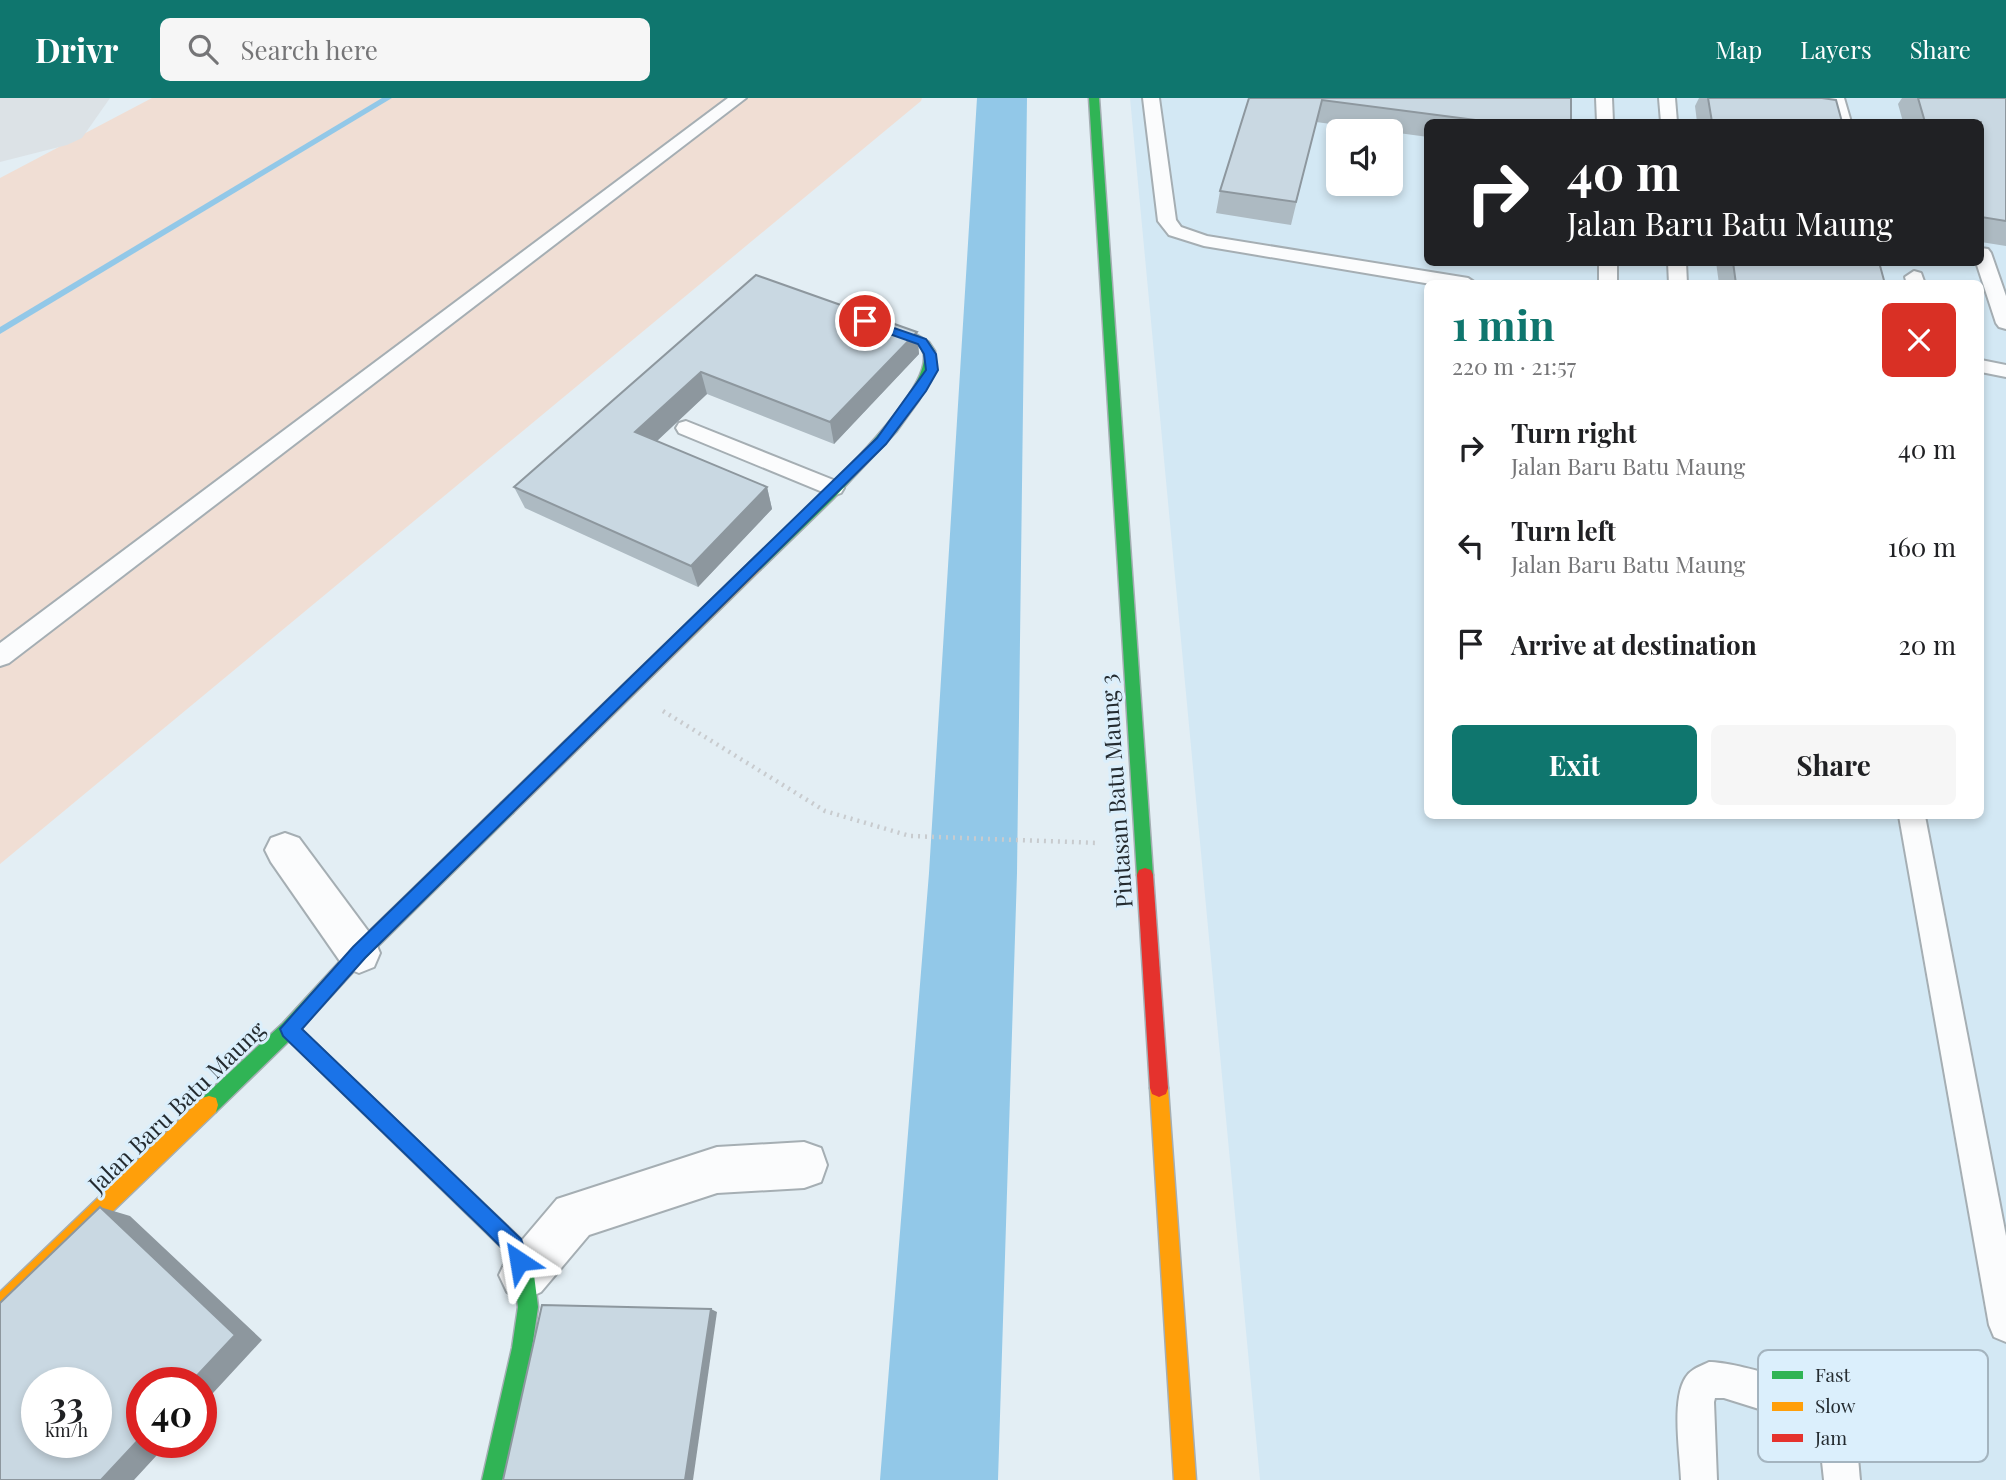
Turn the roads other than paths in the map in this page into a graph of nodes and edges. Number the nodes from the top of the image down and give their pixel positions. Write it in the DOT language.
graph roads {
  1 [pos="738,98"];
  2 [pos="1094,98"];
  3 [pos="1151,98"];
  4 [pos="1604,98"];
  5 [pos="1667,98"];
  6 [pos="1836,98"];
  7 [pos="1838,117"];
  8 [pos="1605,119"];
  9 [pos="1669,119"];
  10 [pos="1984,252"];
  11 [pos="2006,256"];
  12 [pos="1984,258"];
  13 [pos="1443,280"];
  14 [pos="865,321"];
  15 [pos="2006,323"];
  16 [pos="1984,366"];
  17 [pos="2006,370"];
  18 [pos="687,428"];
  19 [pos="833,488"];
  20 [pos="0,656"];
  21 [pos="1913,819"];
  22 [pos="285,850"];
  23 [pos="359,953"];
  24 [pos="289,1029"];
  25 [pos="804,1165"];
  26 [pos="524,1275"];
  27 [pos="0,1306"];
  28 [pos="2006,1325"];
  29 [pos="1758,1390"];
  30 [pos="1840,1462"];
  31 [pos="493,1480"];
  32 [pos="1185,1480"];
  33 [pos="1699,1480"];
  34 [pos="1842,1480"];
  1 -- 20 [label="lane"];
  2 -- 32 [label="street, Pintasan Batu Maung 3"];
  3 -- 13 [label="lane"];
  4 -- 8 [label="lane"];
  5 -- 9 [label="lane"];
  6 -- 7 [label="lane"];
  10 -- 11 [label="lane"];
  12 -- 15 [label="lane"];
  14 -- 19 [label="street, Jalan Baru Batu Maung"];
  16 -- 17 [label="lane"];
  18 -- 19 [label="lane"];
  19 -- 23 [label="street, Jalan Baru Batu Maung"];
  21 -- 28 [label="lane"];
  22 -- 23 [label="street"];
  23 -- 24 [label="street, Jalan Baru Batu Maung"];
  24 -- 26 [label="street"];
  24 -- 27 [label="street, Jalan Baru Batu Maung"];
  25 -- 26 [label="street"];
  26 -- 31 [label="street"];
  29 -- 33 [label="lane"];
  30 -- 34 [label="lane"];
}
